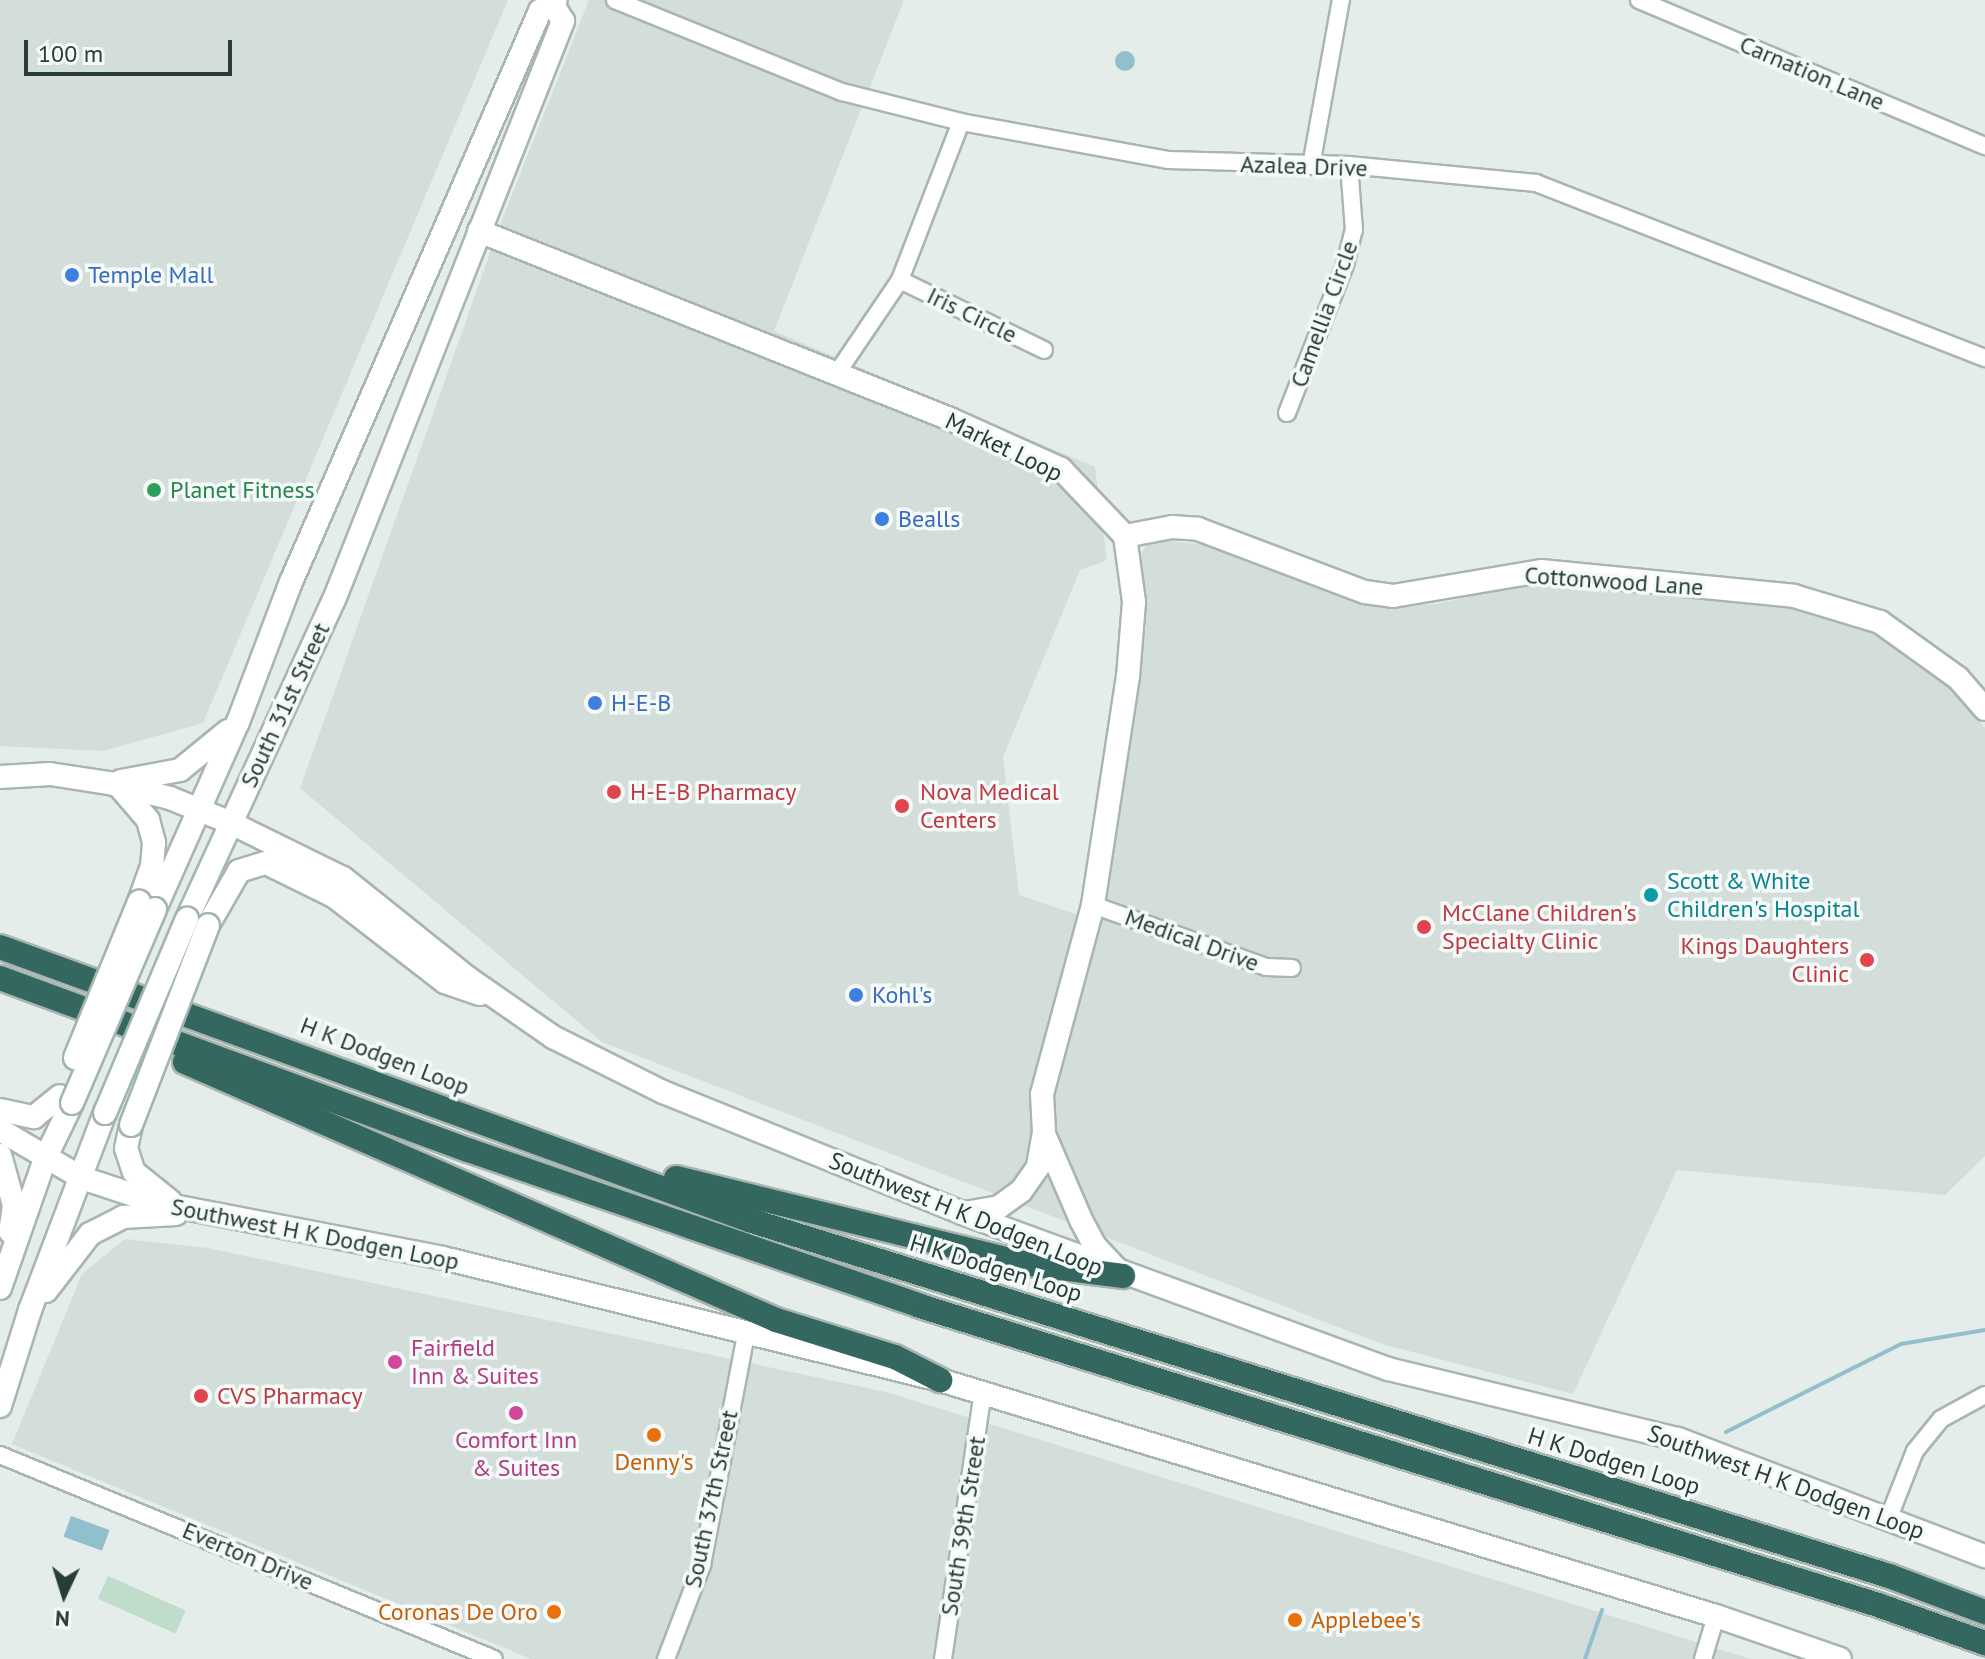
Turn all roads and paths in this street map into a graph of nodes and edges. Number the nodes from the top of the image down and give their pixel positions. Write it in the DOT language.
graph roads {
  1 [pos="615,0"];
  2 [pos="1341,0"];
  3 [pos="1639,0"];
  4 [pos="554,2"];
  5 [pos="961,122"];
  6 [pos="1985,146"];
  7 [pos="1349,165"];
  8 [pos="1311,166"];
  9 [pos="479,231"];
  10 [pos="900,280"];
  11 [pos="1044,350"];
  12 [pos="1985,358"];
  13 [pos="835,376"];
  14 [pos="1287,413"];
  15 [pos="1125,536"];
  16 [pos="1985,709"];
  17 [pos="238,722"];
  18 [pos="0,777"];
  19 [pos="114,784"];
  20 [pos="196,808"];
  21 [pos="229,822"];
  22 [pos="1093,905"];
  23 [pos="147,906"];
  24 [pos="198,922"];
  25 [pos="0,931"];
  26 [pos="0,947"];
  27 [pos="1292,968"];
  28 [pos="0,978"];
  29 [pos="0,991"];
  30 [pos="500,1000"];
  31 [pos="231,1028"];
  32 [pos="66,1099"];
  33 [pos="0,1110"];
  34 [pos="451,1112"];
  35 [pos="0,1130"];
  36 [pos="1044,1132"];
  37 [pos="0,1155"];
  38 [pos="45,1159"];
  39 [pos="82,1178"];
  40 [pos="188,1211"];
  41 [pos="962,1213"];
  42 [pos="0,1275"];
  43 [pos="1123,1276"];
  44 [pos="0,1288"];
  45 [pos="30,1310"];
  46 [pos="746,1335"];
  47 [pos="940,1380"];
  48 [pos="983,1392"];
  49 [pos="1985,1395"];
  50 [pos="0,1406"];
  51 [pos="0,1455"];
  52 [pos="1889,1517"];
  53 [pos="1985,1556"];
  54 [pos="1985,1612"];
  55 [pos="1716,1616"];
  56 [pos="1985,1643"];
  57 [pos="494,1659"];
  58 [pos="666,1659"];
  59 [pos="943,1659"];
  60 [pos="1703,1659"];
  61 [pos="1840,1659"];
  1 -- 5 [label="street, Azalea Drive"];
  2 -- 8 [label="street"];
  3 -- 6 [label="street, Carnation Lane"];
  4 -- 9 [label="main road, South 31st Street"];
  4 -- 17 [label="main road, South 31st Street"];
  5 -- 8 [label="street, Azalea Drive"];
  5 -- 10 [label="street"];
  7 -- 8 [label="street, Azalea Drive"];
  7 -- 12 [label="street, Azalea Drive"];
  7 -- 14 [label="street, Camellia Circle"];
  9 -- 13 [label="main road, Market Loop"];
  9 -- 21 [label="main road, South 31st Street"];
  10 -- 11 [label="street, Iris Circle"];
  10 -- 13 [label="street"];
  13 -- 15 [label="main road, Market Loop"];
  15 -- 16 [label="main road, Cottonwood Lane"];
  15 -- 22 [label="main road"];
  17 -- 19 [label="main road"];
  17 -- 20 [label="main road, South 31st Street"];
  18 -- 19 [label="main road, Southwest H K Dodgen Loop"];
  19 -- 20 [label="main road, Southwest H K Dodgen Loop"];
  19 -- 23 [label="main road"];
  20 -- 21 [label="main road, Southwest H K Dodgen Loop"];
  20 -- 23 [label="main road, South 31st Street"];
  21 -- 24 [label="main road, South 31st Street"];
  21 -- 30 [label="main road, Southwest H K Dodgen Loop"];
  22 -- 27 [label="street, Medical Drive"];
  22 -- 36 [label="main road"];
  23 -- 32 [label="main road, bridge"];
  24 -- 30 [label="main road"];
  24 -- 39 [label="main road, South 31st Street, bridge"];
  24 -- 40 [label="main road, bridge"];
  25 -- 31 [label="highway"];
  26 -- 31 [label="highway, H K Dodgen Loop"];
  28 -- 56 [label="highway"];
  29 -- 47 [label="highway"];
  30 -- 41 [label="main road, Southwest H K Dodgen Loop"];
  31 -- 34 [label="highway, H K Dodgen Loop"];
  32 -- 33 [label="main road"];
  32 -- 38 [label="main road"];
  34 -- 43 [label="highway"];
  34 -- 54 [label="highway, H K Dodgen Loop"];
  35 -- 38 [label="main road, Southwest H K Dodgen Loop"];
  36 -- 41 [label="main road"];
  36 -- 43 [label="main road"];
  37 -- 42 [label="main road"];
  38 -- 39 [label="main road, Southwest H K Dodgen Loop"];
  38 -- 44 [label="main road"];
  39 -- 40 [label="main road, Southwest H K Dodgen Loop"];
  39 -- 45 [label="main road, South 31st Street"];
  40 -- 45 [label="main road"];
  40 -- 46 [label="main road, Southwest H K Dodgen Loop"];
  41 -- 43 [label="main road, Southwest H K Dodgen Loop"];
  43 -- 52 [label="main road, Southwest H K Dodgen Loop"];
  45 -- 50 [label="main road, South 31st Street"];
  46 -- 47 [label="main road, Southwest H K Dodgen Loop"];
  46 -- 58 [label="street, South 37th Street"];
  47 -- 48 [label="main road, Southwest H K Dodgen Loop"];
  48 -- 55 [label="main road, Southwest H K Dodgen Loop"];
  48 -- 59 [label="street, South 39th Street"];
  49 -- 52 [label="street"];
  51 -- 57 [label="street, Everton Drive"];
  52 -- 53 [label="main road, Southwest H K Dodgen Loop"];
  55 -- 60 [label="street"];
  55 -- 61 [label="main road, Southwest H K Dodgen Loop"];
}
